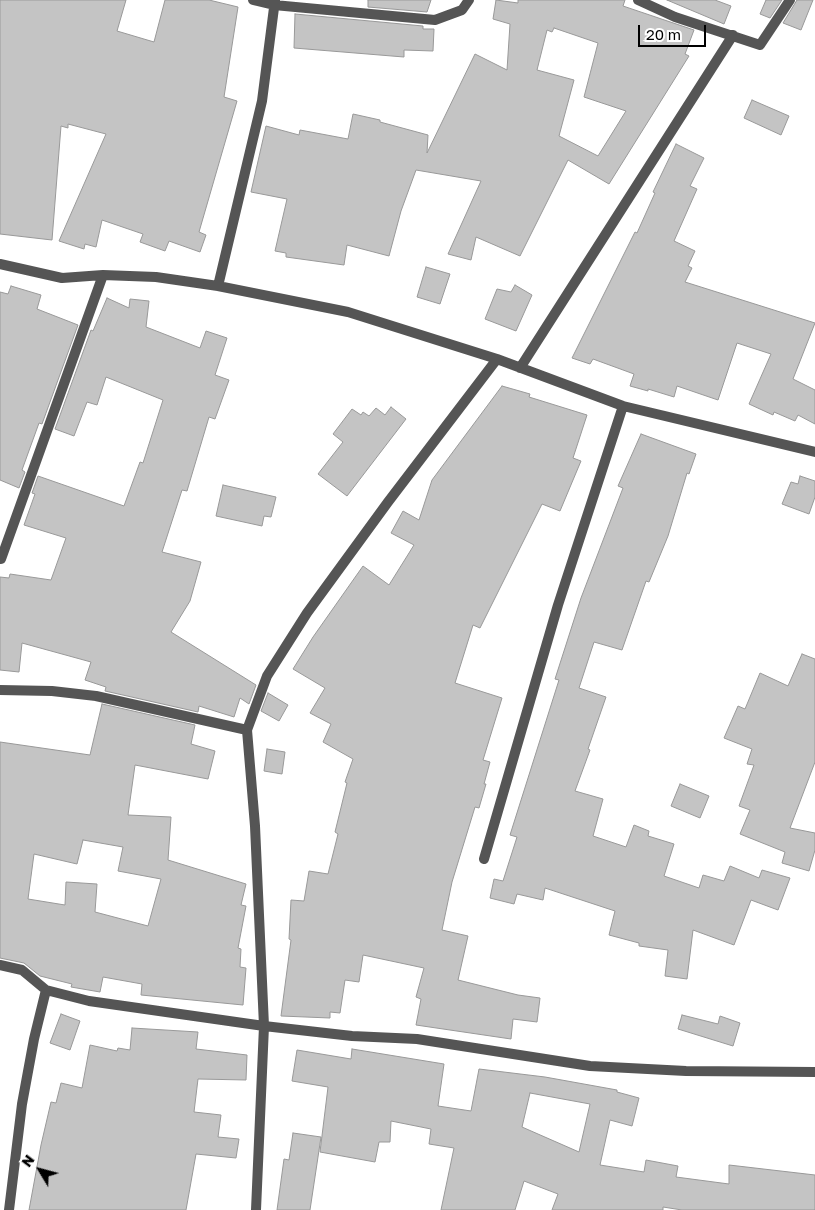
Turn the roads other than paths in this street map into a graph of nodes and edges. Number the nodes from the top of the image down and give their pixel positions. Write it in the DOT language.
graph roads {
  1 [pos="253,0"];
  2 [pos="469,0"];
  3 [pos="638,0"];
  4 [pos="790,0"];
  5 [pos="275,2"];
  6 [pos="733,35"];
  7 [pos="0,264"];
  8 [pos="103,275"];
  9 [pos="218,286"];
  10 [pos="497,359"];
  11 [pos="520,368"];
  12 [pos="624,406"];
  13 [pos="815,452"];
  14 [pos="1,559"];
  15 [pos="0,690"];
  16 [pos="247,730"];
  17 [pos="484,859"];
  18 [pos="0,965"];
  19 [pos="46,990"];
  20 [pos="264,1026"];
  21 [pos="815,1072"];
  22 [pos="9,1210"];
  23 [pos="256,1210"];
  1 -- 5 [label="street"];
  2 -- 5 [label="street"];
  3 -- 6 [label="street"];
  4 -- 6 [label="street"];
  5 -- 9 [label="street"];
  6 -- 11 [label="street"];
  7 -- 8 [label="street"];
  8 -- 9 [label="street"];
  8 -- 14 [label="street"];
  9 -- 10 [label="street"];
  10 -- 11 [label="street"];
  10 -- 16 [label="street"];
  11 -- 12 [label="street"];
  12 -- 13 [label="street"];
  12 -- 17 [label="street"];
  15 -- 16 [label="street"];
  16 -- 20 [label="street"];
  18 -- 19 [label="street"];
  19 -- 20 [label="street"];
  19 -- 22 [label="street"];
  20 -- 21 [label="street"];
  20 -- 23 [label="street"];
}
